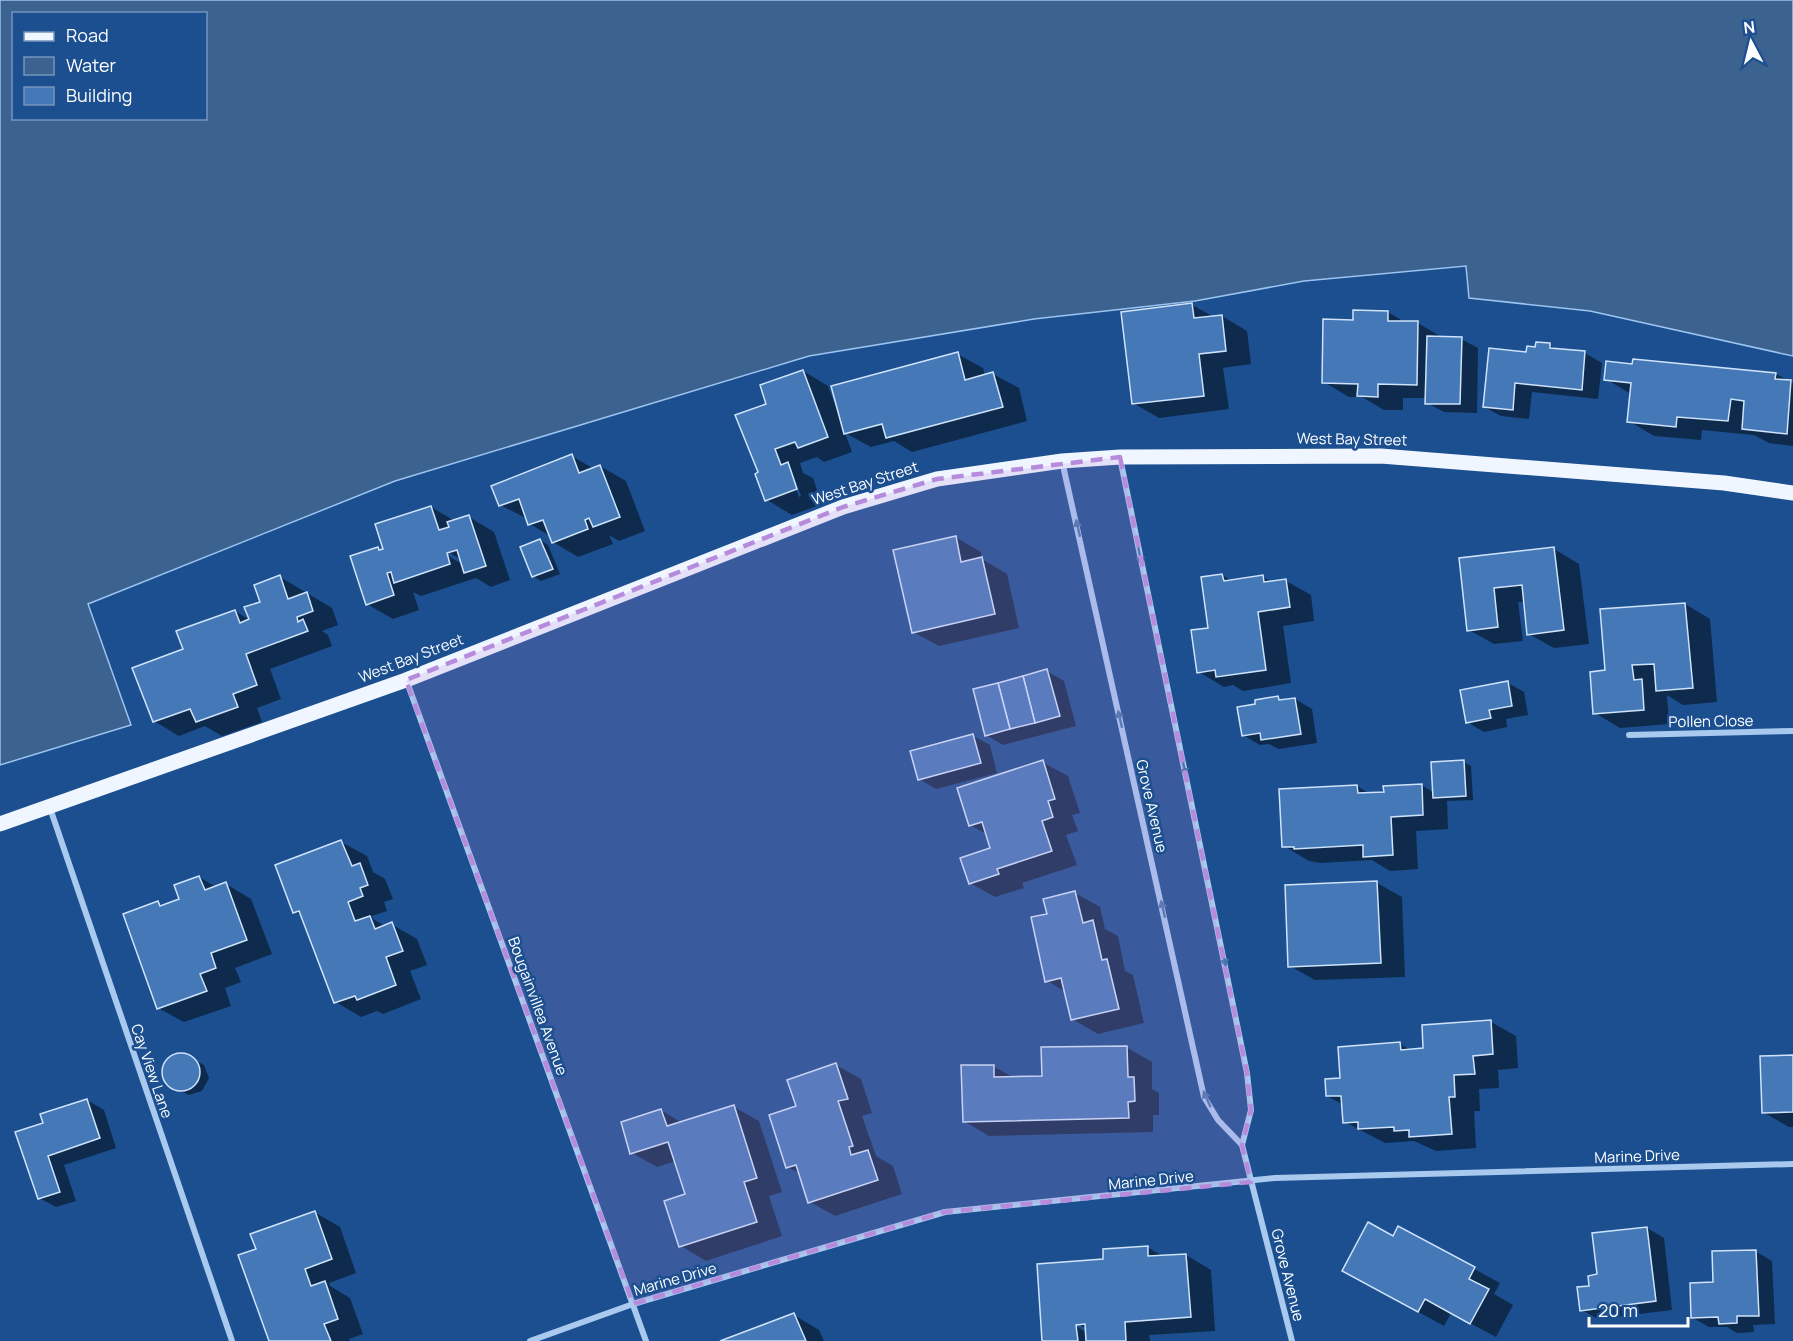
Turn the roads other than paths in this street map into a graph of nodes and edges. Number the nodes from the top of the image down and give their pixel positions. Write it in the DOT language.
graph roads {
  1 [pos="1120,458"];
  2 [pos="1062,461"];
  3 [pos="1793,492"];
  4 [pos="406,680"];
  5 [pos="1793,731"];
  6 [pos="1629,735"];
  7 [pos="50,808"];
  8 [pos="0,824"];
  9 [pos="1242,1145"];
  10 [pos="1793,1164"];
  11 [pos="1251,1182"];
  12 [pos="633,1304"];
  13 [pos="232,1341"];
  14 [pos="531,1341"];
  15 [pos="646,1341"];
  16 [pos="1292,1341"];
  1 -- 2 [label="main road, West Bay Street"];
  1 -- 3 [label="main road, West Bay Street"];
  1 -- 9 [label="street, Grove Avenue, one-way"];
  2 -- 4 [label="main road, West Bay Street"];
  9 -- 2 [label="street, Grove Avenue, one-way"];
  4 -- 7 [label="main road, West Bay Street"];
  4 -- 12 [label="street, Bougainvillea Avenue"];
  5 -- 6 [label="street, Pollen Close"];
  7 -- 8 [label="main road, West Bay Street"];
  7 -- 13 [label="street, Cay View Lane"];
  9 -- 11 [label="street, Grove Avenue"];
  10 -- 11 [label="street, Marine Drive"];
  11 -- 12 [label="street, Marine Drive"];
  11 -- 16 [label="street, Grove Avenue"];
  12 -- 14 [label="street, Marine Drive"];
  12 -- 15 [label="street, Bougainvillea Avenue"];
}
